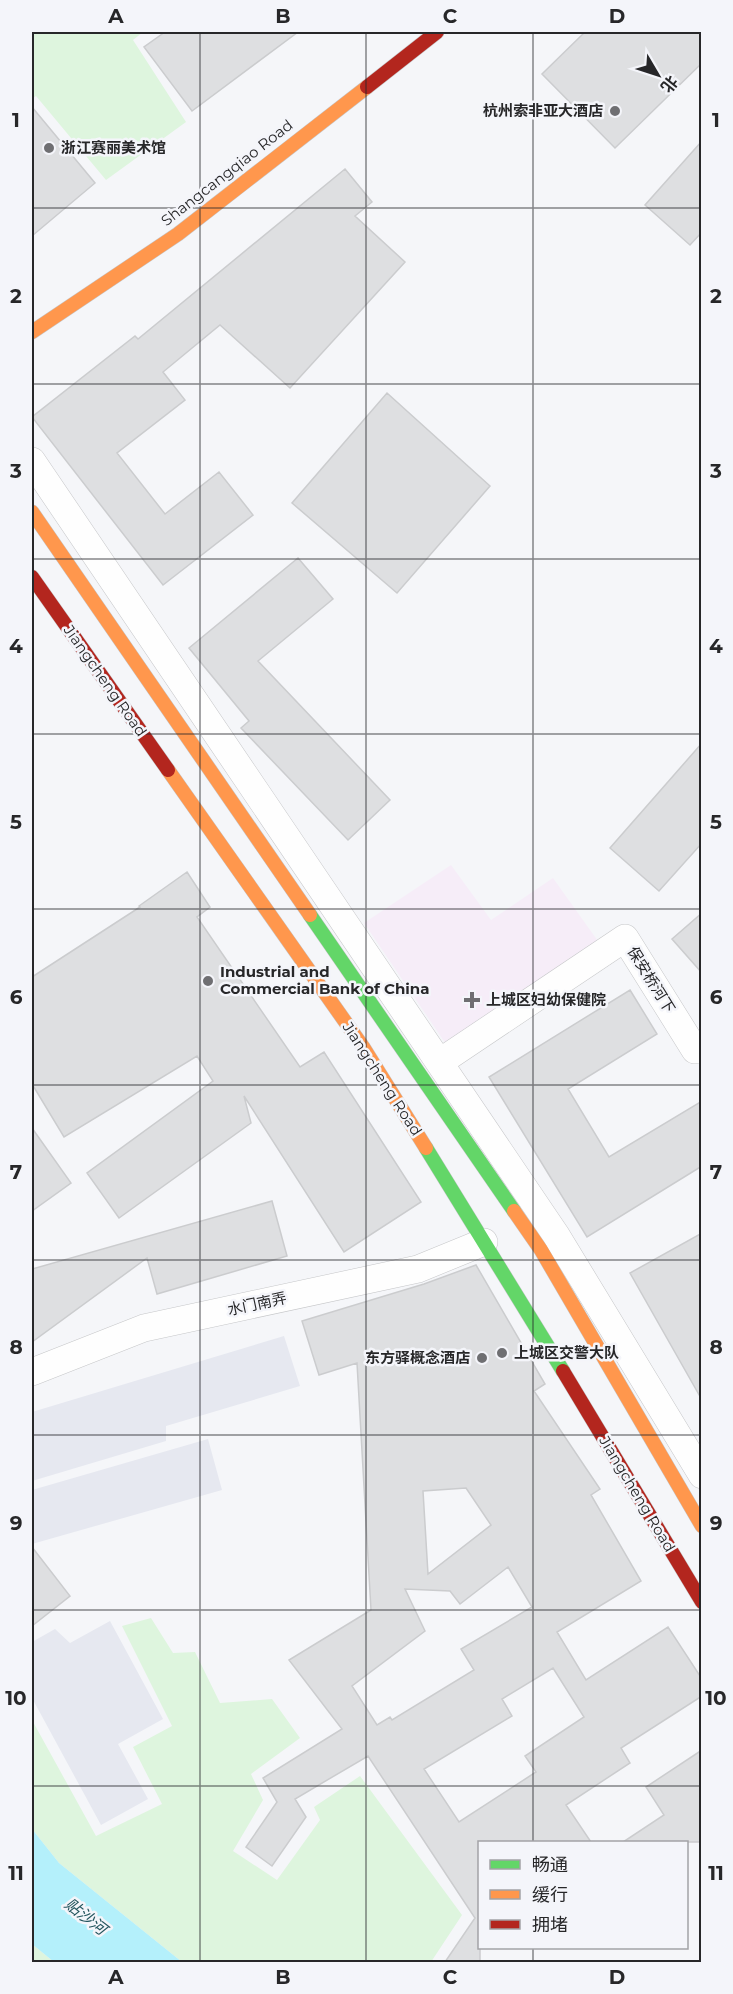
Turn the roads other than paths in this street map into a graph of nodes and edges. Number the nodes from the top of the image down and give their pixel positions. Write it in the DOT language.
graph roads {
  1 [pos="437,32"];
  2 [pos="32,332"];
  3 [pos="32,461"];
  4 [pos="32,512"];
  5 [pos="32,577"];
  6 [pos="702,1044"];
  7 [pos="440,1062"];
  8 [pos="484,1242"];
  9 [pos="32,1372"];
  10 [pos="702,1476"];
  11 [pos="702,1526"];
  12 [pos="702,1602"];
  1 -- 2 [label="street, Shangcangqiao Road"];
  3 -- 7 [label="street"];
  4 -- 11 [label="street"];
  5 -- 8 [label="street, Jiangcheng Road"];
  6 -- 7 [label="street, 保安桥河下"];
  7 -- 10 [label="street"];
  8 -- 9 [label="street, 水门南弄"];
  8 -- 12 [label="street, Jiangcheng Road"];
}
